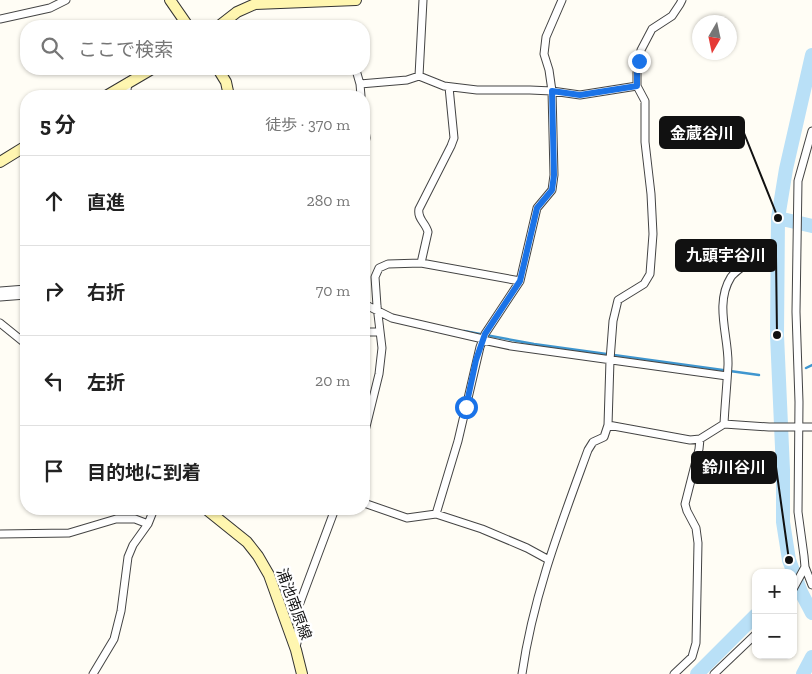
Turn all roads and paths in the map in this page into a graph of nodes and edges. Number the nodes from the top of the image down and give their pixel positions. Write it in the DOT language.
graph roads {
  1 [pos="66,0"];
  2 [pos="170,0"];
  3 [pos="324,0"];
  4 [pos="356,0"];
  5 [pos="423,0"];
  6 [pos="562,0"];
  7 [pos="682,0"];
  8 [pos="0,19"];
  9 [pos="184,20"];
  10 [pos="227,20"];
  11 [pos="141,75"];
  12 [pos="222,75"];
  13 [pos="357,75"];
  14 [pos="419,76"];
  15 [pos="128,82"];
  16 [pos="360,84"];
  17 [pos="637,86"];
  18 [pos="449,87"];
  19 [pos="115,90"];
  20 [pos="127,90"];
  21 [pos="228,90"];
  22 [pos="360,90"];
  23 [pos="552,91"];
  24 [pos="812,131"];
  25 [pos="20,150"];
  26 [pos="0,162"];
  27 [pos="761,253"];
  28 [pos="420,263"];
  29 [pos="520,281"];
  30 [pos="20,289"];
  31 [pos="0,291"];
  32 [pos="20,295"];
  33 [pos="0,297"];
  34 [pos="370,306"];
  35 [pos="377,309"];
  36 [pos="0,324"];
  37 [pos="370,332"];
  38 [pos="380,332"];
  39 [pos="484,337"];
  40 [pos="20,339"];
  41 [pos="610,357"];
  42 [pos="727,373"];
  43 [pos="370,411"];
  44 [pos="724,424"];
  45 [pos="608,425"];
  46 [pos="812,427"];
  47 [pos="797,428"];
  48 [pos="700,439"];
  49 [pos="370,505"];
  50 [pos="436,514"];
  51 [pos="152,515"];
  52 [pos="213,515"];
  53 [pos="333,515"];
  54 [pos="148,524"];
  55 [pos="0,534"];
  56 [pos="549,560"];
  57 [pos="803,569"];
  58 [pos="797,580"];
  59 [pos="812,585"];
  60 [pos="752,638"];
  61 [pos="296,650"];
  62 [pos="93,674"];
  63 [pos="302,674"];
  64 [pos="522,674"];
  65 [pos="674,674"];
  66 [pos="714,674"];
  1 -- 8 [label="street"];
  2 -- 9 [label="main road"];
  3 -- 4 [label="main road"];
  3 -- 10 [label="main road"];
  5 -- 14 [label="street"];
  6 -- 23 [label="street"];
  7 -- 17 [label="street"];
  11 -- 15 [label="main road"];
  12 -- 21 [label="main road"];
  13 -- 16 [label="street"];
  14 -- 16 [label="street"];
  14 -- 18 [label="street"];
  15 -- 19 [label="main road"];
  15 -- 20 [label="street"];
  16 -- 22 [label="street"];
  17 -- 23 [label="street"];
  17 -- 41 [label="street"];
  18 -- 23 [label="street"];
  18 -- 28 [label="street"];
  23 -- 29 [label="street"];
  24 -- 47 [label="street"];
  25 -- 26 [label="main road"];
  27 -- 42 [label="street"];
  28 -- 29 [label="street"];
  28 -- 35 [label="street"];
  29 -- 39 [label="street"];
  30 -- 31 [label="street"];
  32 -- 33 [label="street"];
  34 -- 35 [label="street"];
  35 -- 38 [label="street"];
  35 -- 39 [label="street"];
  36 -- 40 [label="street"];
  37 -- 38 [label="street"];
  38 -- 43 [label="street"];
  39 -- 41 [label="street"];
  39 -- 50 [label="street"];
  41 -- 42 [label="street"];
  41 -- 45 [label="street"];
  42 -- 44 [label="street"];
  44 -- 47 [label="street"];
  44 -- 48 [label="street"];
  45 -- 48 [label="street"];
  45 -- 56 [label="street"];
  46 -- 47 [label="street"];
  47 -- 57 [label="street"];
  48 -- 65 [label="street"];
  49 -- 50 [label="street"];
  50 -- 56 [label="street"];
  51 -- 54 [label="street"];
  52 -- 61 [label="main road, 浦池南原線"];
  53 -- 61 [label="street"];
  54 -- 55 [label="street"];
  54 -- 62 [label="street"];
  56 -- 64 [label="street"];
  57 -- 58 [label="street"];
  57 -- 59 [label="street"];
  60 -- 66 [label="street"];
  61 -- 63 [label="main road, 浦池南原線"];
}
